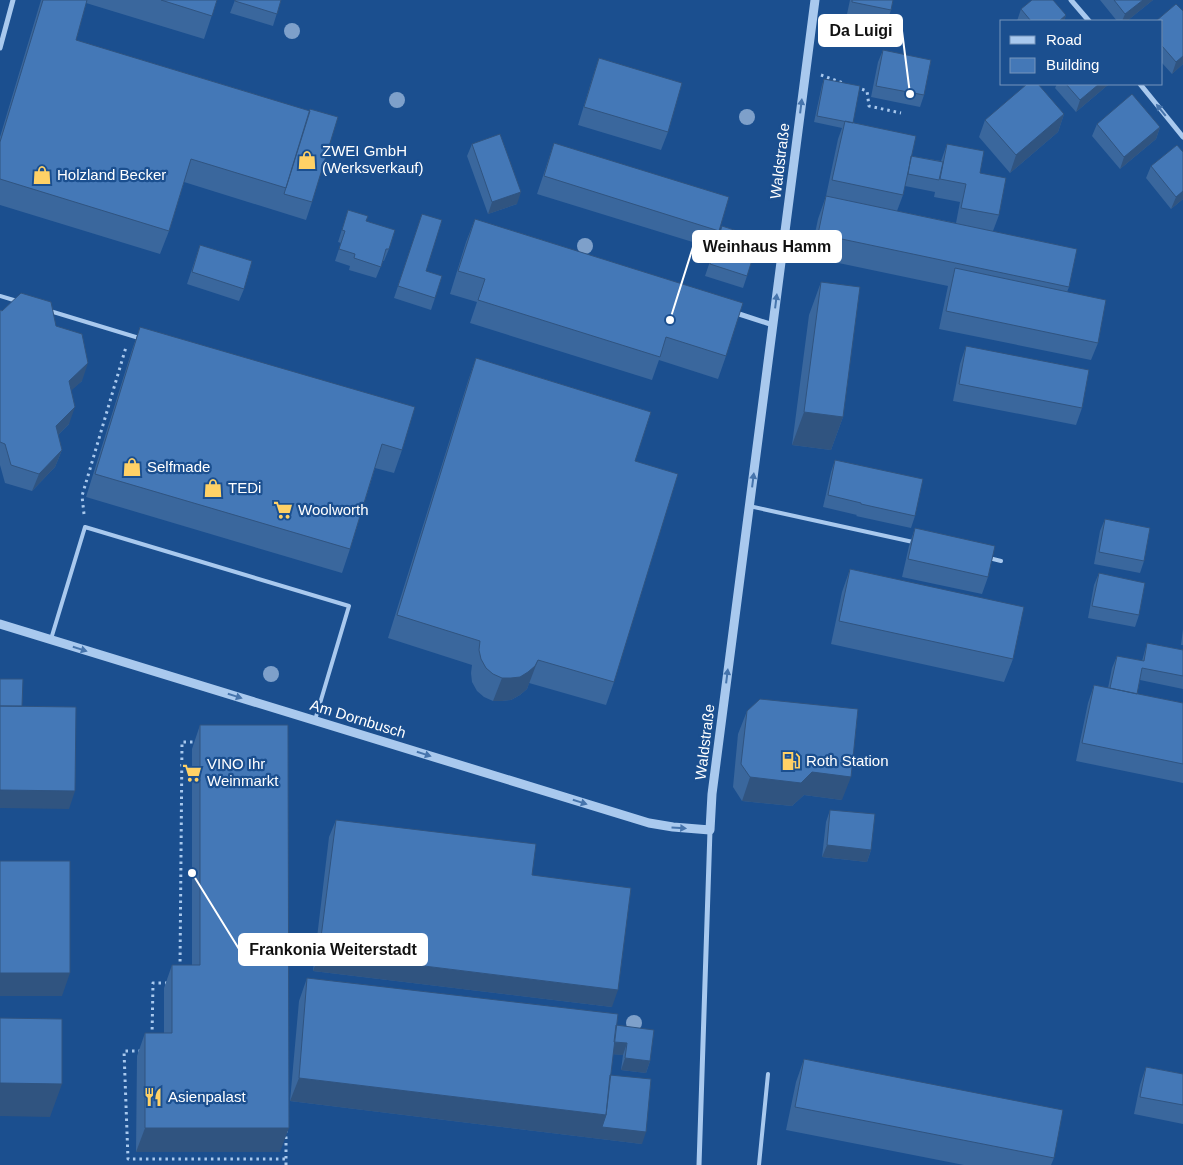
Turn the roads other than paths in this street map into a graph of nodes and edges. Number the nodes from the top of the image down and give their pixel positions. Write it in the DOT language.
graph roads {
  1 [pos="13,0"];
  2 [pos="815,0"];
  3 [pos="1071,0"];
  4 [pos="1087,20"];
  5 [pos="0,48"];
  6 [pos="1141,85"];
  7 [pos="1183,136"];
  8 [pos="0,296"];
  9 [pos="18,301"];
  10 [pos="46,310"];
  11 [pos="725,310"];
  12 [pos="773,325"];
  13 [pos="139,338"];
  14 [pos="749,506"];
  15 [pos="914,542"];
  16 [pos="981,556"];
  17 [pos="1001,560"];
  18 [pos="0,624"];
  19 [pos="51,640"];
  20 [pos="315,721"];
  21 [pos="710,830"];
  22 [pos="768,1074"];
  23 [pos="699,1165"];
  24 [pos="759,1165"];
  1 -- 5 [label="street"];
  12 -- 2 [label="street, Waldstraße, one-way"];
  3 -- 4 [label="street"];
  7 -- 6 [label="street, one-way"];
  8 -- 9 [label="lane"];
  10 -- 13 [label="lane"];
  11 -- 12 [label="street"];
  14 -- 12 [label="street, Waldstraße, one-way"];
  14 -- 15 [label="lane"];
  21 -- 14 [label="street, Waldstraße, one-way"];
  16 -- 17 [label="lane"];
  18 -- 19 [label="street, Am Dornbusch"];
  19 -- 20 [label="street, Am Dornbusch, one-way"];
  19 -- 20 [label="lane"];
  20 -- 21 [label="street, Am Dornbusch, one-way"];
  21 -- 23 [label="street, Waldstraße"];
  22 -- 24 [label="lane"];
}
